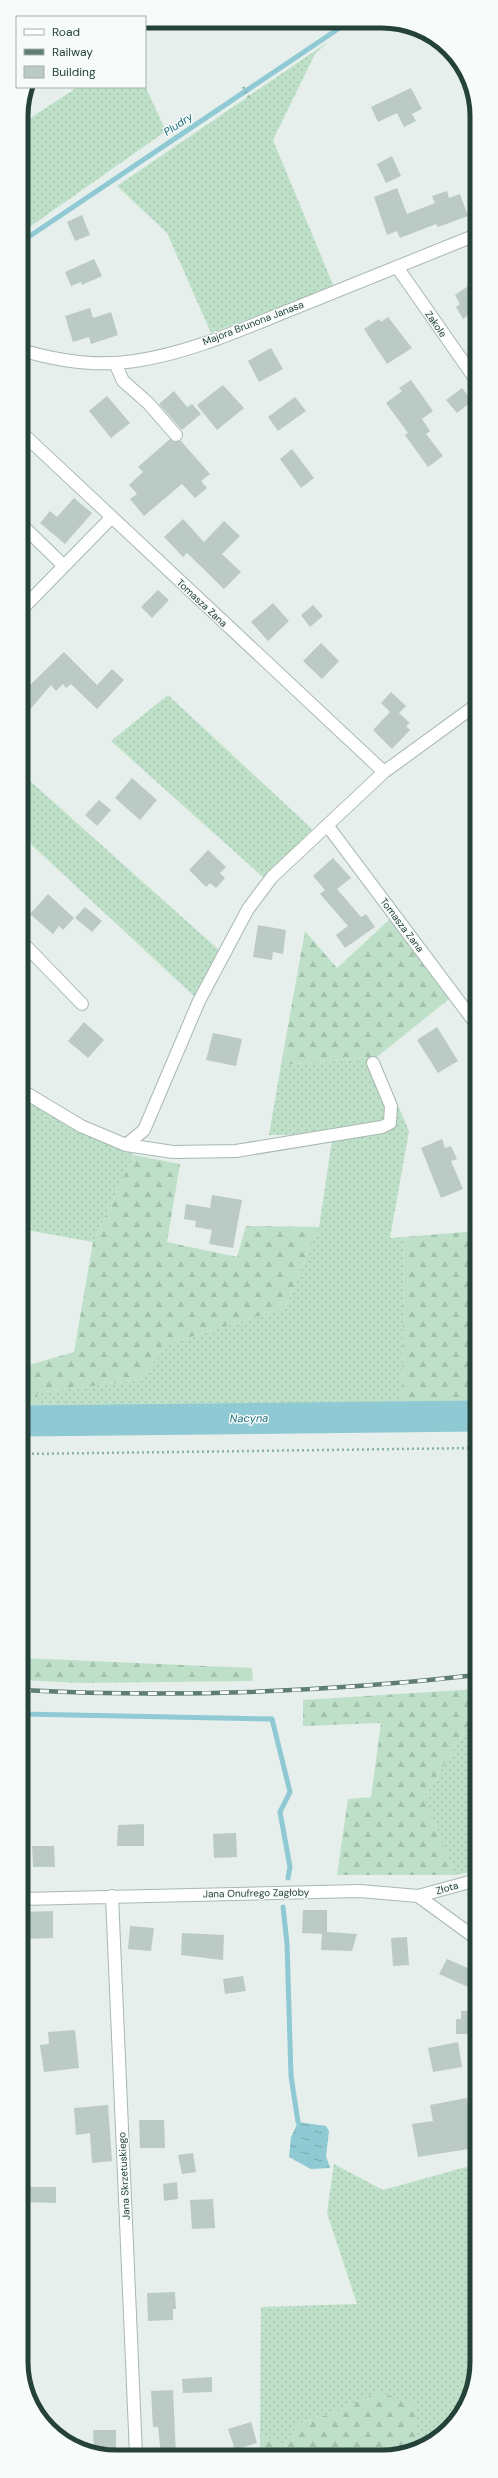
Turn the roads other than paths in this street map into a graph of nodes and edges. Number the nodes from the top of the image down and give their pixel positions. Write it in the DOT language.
graph roads {
  1 [pos="470,237"];
  2 [pos="396,267"];
  3 [pos="28,352"];
  4 [pos="115,363"];
  5 [pos="470,372"];
  6 [pos="176,435"];
  7 [pos="28,439"];
  8 [pos="111,518"];
  9 [pos="28,531"];
  10 [pos="64,566"];
  11 [pos="28,603"];
  12 [pos="470,709"];
  13 [pos="384,772"];
  14 [pos="327,825"];
  15 [pos="28,948"];
  16 [pos="82,1004"];
  17 [pos="470,1016"];
  18 [pos="373,1063"];
  19 [pos="28,1094"];
  20 [pos="126,1145"];
  21 [pos="470,1882"];
  22 [pos="112,1896"];
  23 [pos="418,1896"];
  24 [pos="28,1899"];
  25 [pos="470,1934"];
  26 [pos="136,2450"];
  1 -- 2 [label="street, Majora Brunona Janasa"];
  2 -- 4 [label="street, Majora Brunona Janasa"];
  2 -- 5 [label="street, Zakole"];
  3 -- 4 [label="street, Majora Brunona Janasa"];
  4 -- 6 [label="street"];
  7 -- 8 [label="street, Tomasza Zana"];
  8 -- 10 [label="street"];
  8 -- 13 [label="street, Tomasza Zana"];
  9 -- 10 [label="street"];
  10 -- 11 [label="street"];
  12 -- 13 [label="street"];
  13 -- 14 [label="street"];
  14 -- 17 [label="street, Tomasza Zana"];
  14 -- 20 [label="street"];
  15 -- 16 [label="street"];
  18 -- 20 [label="street"];
  19 -- 20 [label="street"];
  21 -- 23 [label="street, Złota"];
  22 -- 23 [label="street, Jana Onufrego Zagłoby"];
  22 -- 24 [label="street, Jana Onufrego Zagłoby"];
  22 -- 26 [label="street, Jana Skrzetuskiego"];
  23 -- 25 [label="street"];
}
